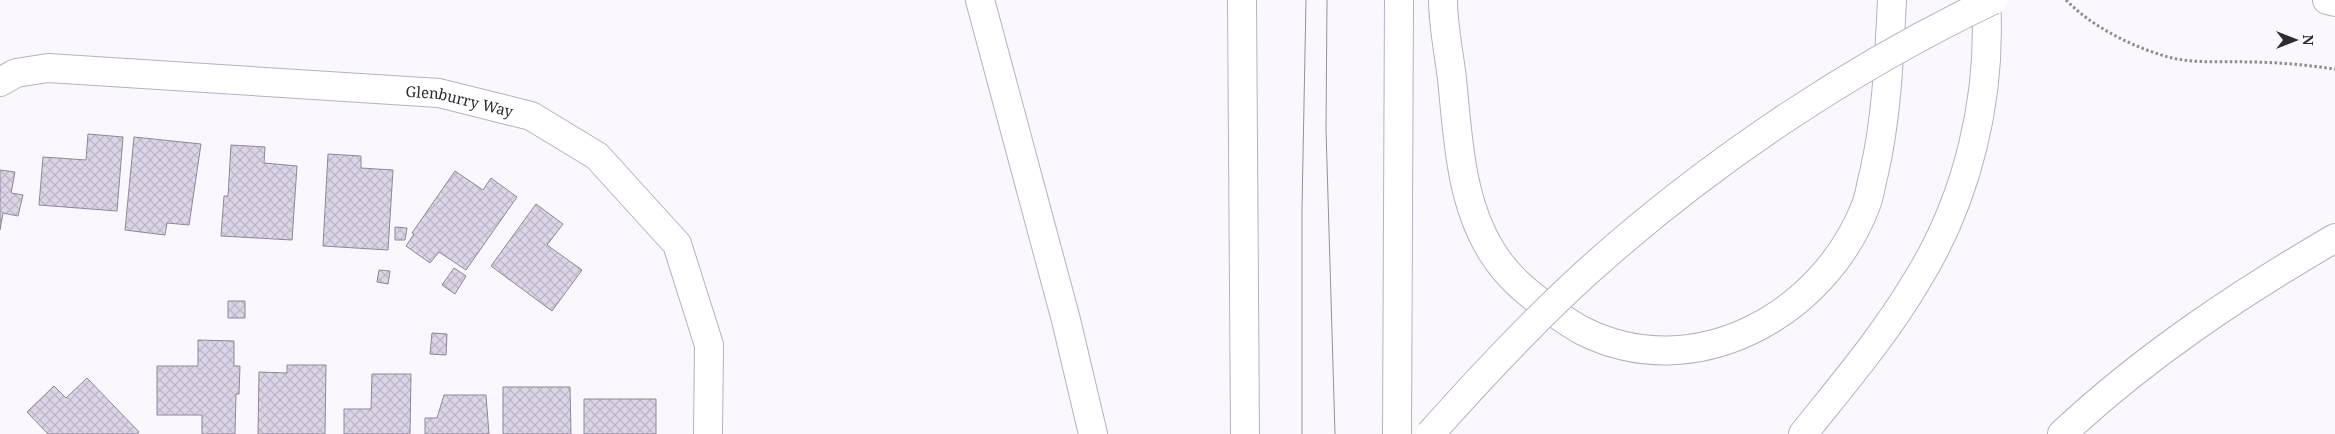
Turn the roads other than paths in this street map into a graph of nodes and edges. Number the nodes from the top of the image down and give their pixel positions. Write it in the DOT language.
graph roads {
  1 [pos="980,0"];
  2 [pos="1892,0"];
  3 [pos="1986,0"];
  4 [pos="1993,0"];
  5 [pos="2327,0"];
  6 [pos="2335,2"];
  7 [pos="1399,4"];
  8 [pos="1443,5"];
  9 [pos="1242,6"];
  10 [pos="0,82"];
  11 [pos="2335,238"];
  12 [pos="708,434"];
  13 [pos="1093,434"];
  14 [pos="1245,434"];
  15 [pos="1397,434"];
  16 [pos="1430,434"];
  17 [pos="1803,434"];
  18 [pos="2062,434"];
  1 -- 13 [label="main road"];
  2 -- 8 [label="main road"];
  3 -- 17 [label="main road"];
  4 -- 16 [label="main road, bridge"];
  5 -- 6 [label="main road"];
  7 -- 15 [label="main road"];
  9 -- 14 [label="main road"];
  10 -- 12 [label="main road, Glenburry Way"];
  11 -- 18 [label="main road"];
}
